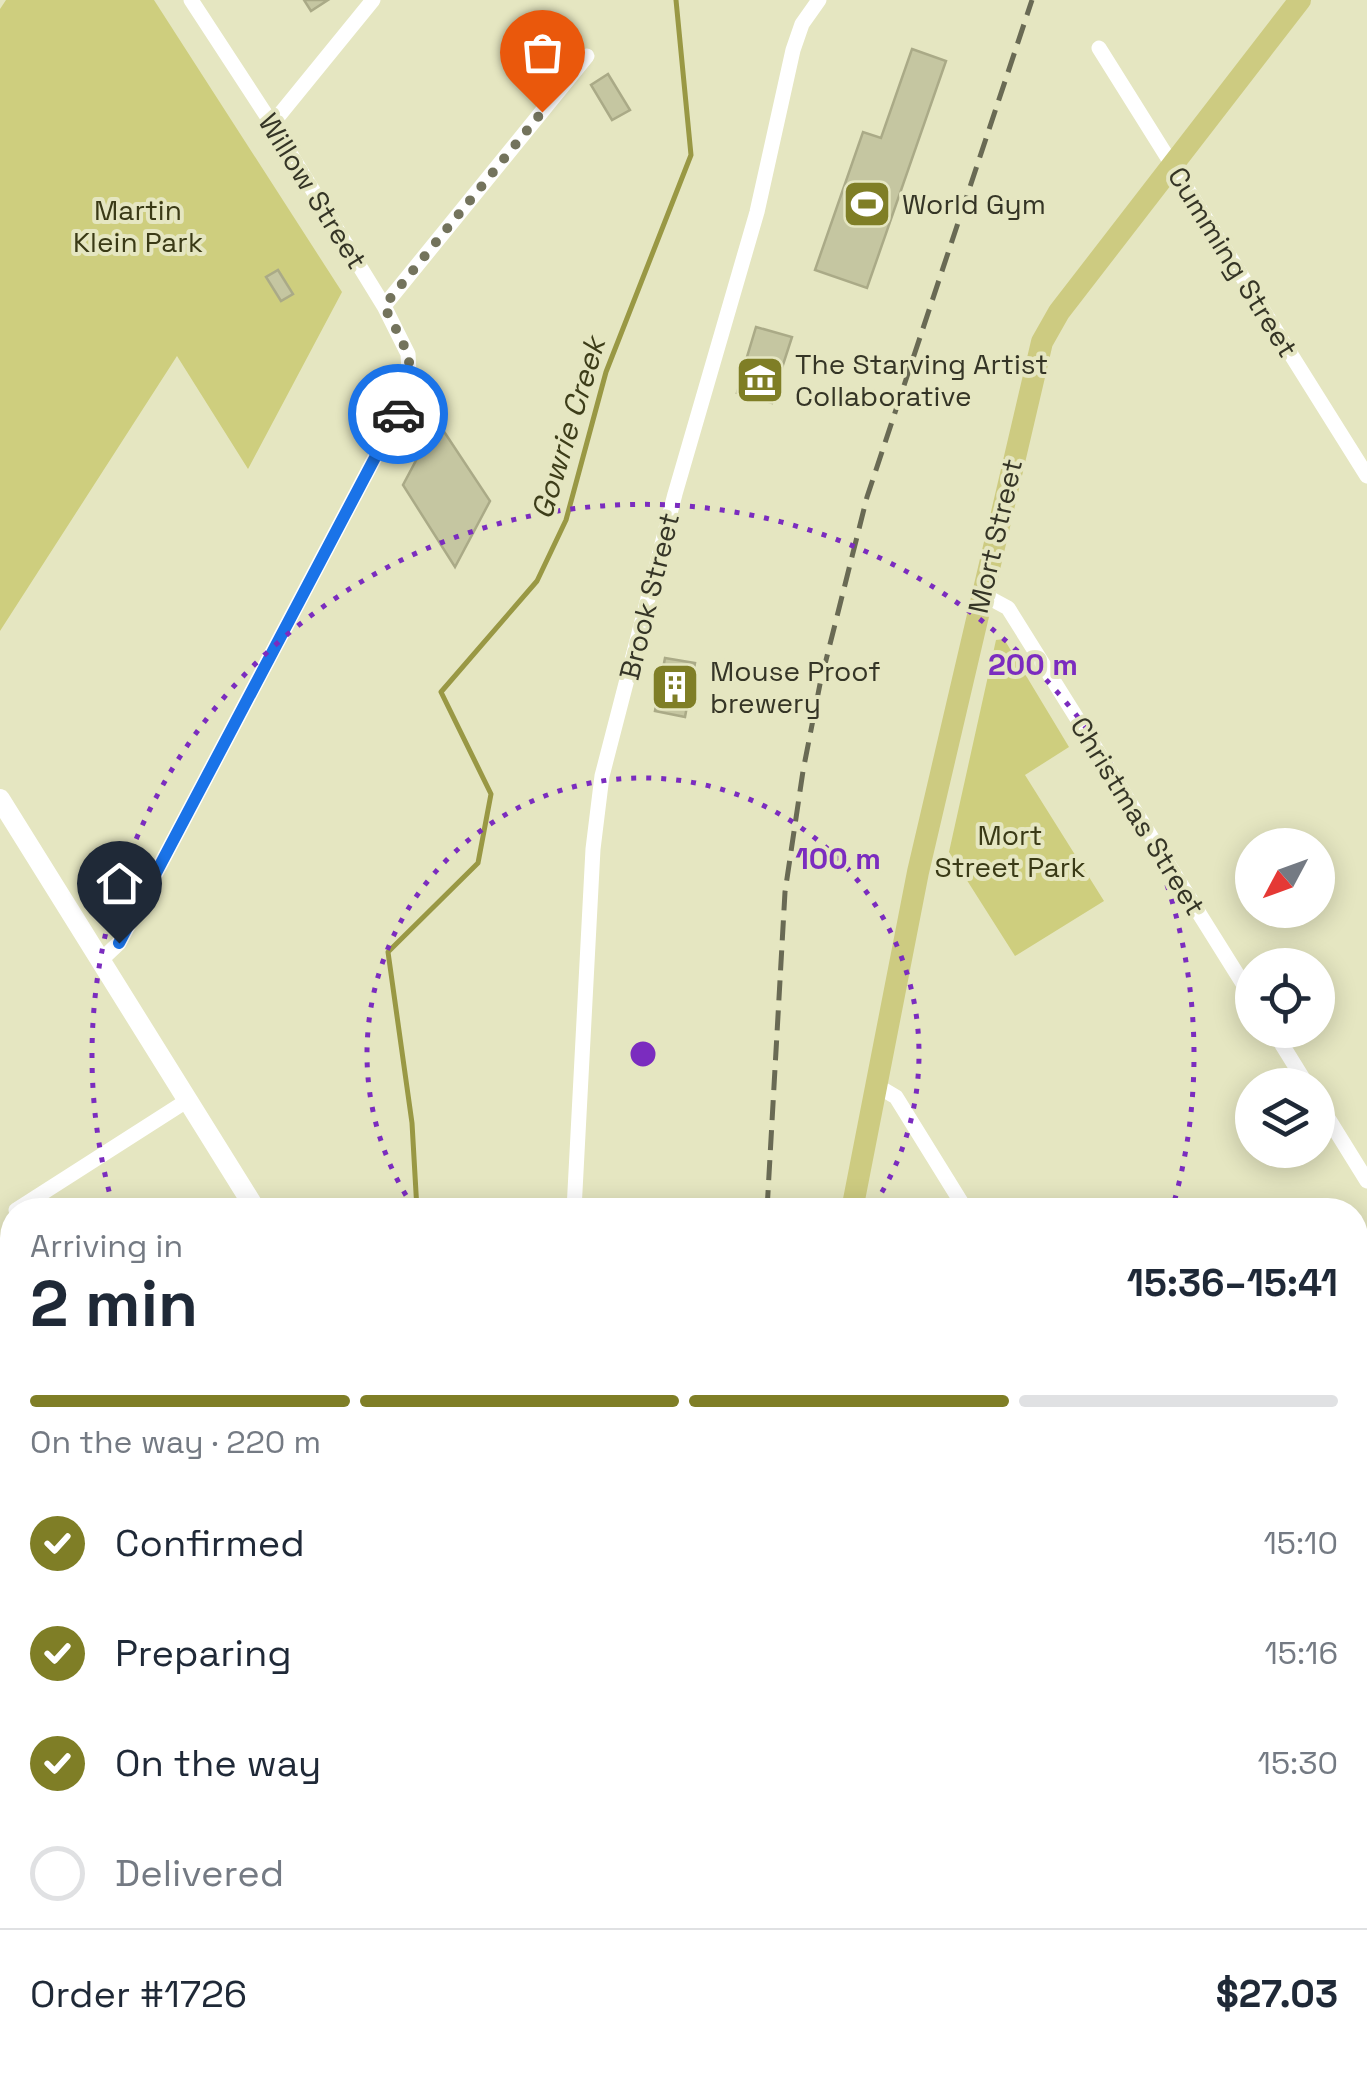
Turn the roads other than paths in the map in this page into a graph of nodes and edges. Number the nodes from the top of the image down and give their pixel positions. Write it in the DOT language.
graph roads {
  1 [pos="191,0"];
  2 [pos="373,0"];
  3 [pos="818,0"];
  4 [pos="1300,0"];
  5 [pos="1099,48"];
  6 [pos="587,56"];
  7 [pos="272,124"];
  8 [pos="1172,164"];
  9 [pos="384,306"];
  10 [pos="1367,476"];
  11 [pos="982,594"];
  12 [pos="3,812"];
  13 [pos="100,961"];
  14 [pos="1235,971"];
  15 [pos="874,1084"];
  16 [pos="188,1100"];
  17 [pos="1335,1129"];
  18 [pos="1367,1180"];
  19 [pos="34,1198"];
  20 [pos="249,1198"];
  21 [pos="575,1198"];
  22 [pos="854,1198"];
  23 [pos="959,1198"];
  1 -- 7 [label="street, Willow Street"];
  2 -- 7 [label="street"];
  3 -- 21 [label="street, Brook Street"];
  4 -- 8 [label="main road, Mort Street"];
  5 -- 8 [label="street, Cumming Street"];
  6 -- 9 [label="street"];
  7 -- 9 [label="street, Willow Street"];
  8 -- 10 [label="street, Cumming Street"];
  8 -- 11 [label="main road, Mort Street"];
  9 -- 13 [label="street, Willow Street"];
  11 -- 14 [label="street, Christmas Street"];
  11 -- 15 [label="main road, Mort Street"];
  12 -- 13 [label="main road"];
  13 -- 16 [label="main road"];
  15 -- 22 [label="main road, Mort Street"];
  15 -- 23 [label="street"];
  16 -- 19 [label="street"];
  16 -- 20 [label="main road"];
  17 -- 18 [label="street"];
}
